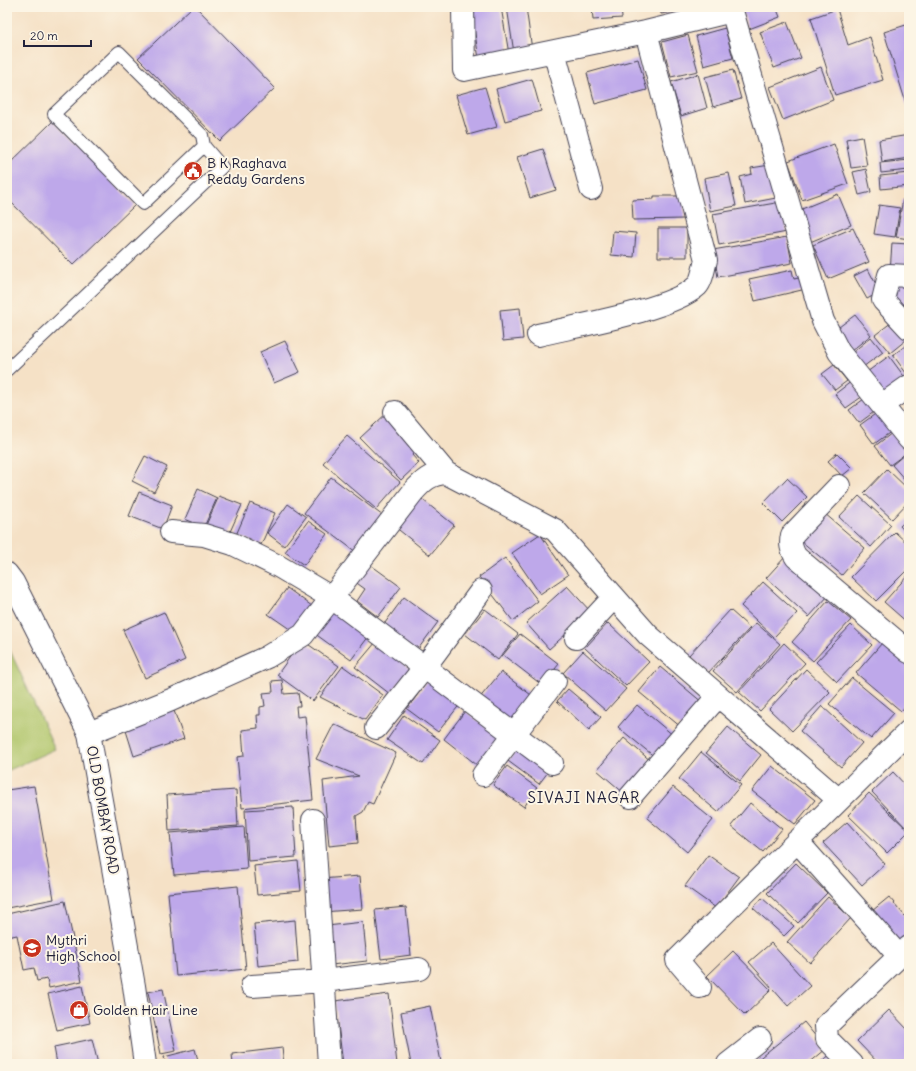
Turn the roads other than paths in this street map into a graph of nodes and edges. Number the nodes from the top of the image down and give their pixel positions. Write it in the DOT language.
graph roads {
  1 [pos="463,7"];
  2 [pos="646,32"];
  3 [pos="554,51"];
  4 [pos="204,146"];
  5 [pos="591,189"];
  6 [pos="909,276"];
  7 [pos="909,328"];
  8 [pos="538,335"];
  9 [pos="7,370"];
  10 [pos="909,386"];
  11 [pos="882,405"];
  12 [pos="395,412"];
  13 [pos="909,439"];
  14 [pos="446,473"];
  15 [pos="839,486"];
  16 [pos="171,532"];
  17 [pos="7,574"];
  18 [pos="481,591"];
  19 [pos="614,597"];
  20 [pos="332,598"];
  21 [pos="576,638"];
  22 [pos="909,652"];
  23 [pos="424,668"];
  24 [pos="555,681"];
  25 [pos="718,696"];
  26 [pos="376,728"];
  27 [pos="909,731"];
  28 [pos="89,733"];
  29 [pos="514,735"];
  30 [pos="552,763"];
  31 [pos="482,775"];
  32 [pos="630,797"];
  33 [pos="839,800"];
  34 [pos="313,820"];
  35 [pos="797,841"];
  36 [pos="904,952"];
  37 [pos="419,969"];
  38 [pos="324,981"];
  39 [pos="252,986"];
  40 [pos="700,987"];
  41 [pos="760,1038"];
  42 [pos="145,1064"];
  43 [pos="329,1064"];
  44 [pos="728,1064"];
  45 [pos="852,1064"];
  1 -- 3 [label="street"];
  2 -- 3 [label="street"];
  2 -- 8 [label="street"];
  2 -- 11 [label="street"];
  3 -- 5 [label="street"];
  4 -- 4 [label="lane"];
  4 -- 9 [label="lane"];
  6 -- 7 [label="street"];
  10 -- 11 [label="street"];
  11 -- 13 [label="street"];
  12 -- 14 [label="street"];
  14 -- 19 [label="street"];
  14 -- 20 [label="street"];
  15 -- 22 [label="street"];
  16 -- 20 [label="street"];
  17 -- 28 [label="street, OLD BOMBAY ROAD"];
  18 -- 23 [label="street"];
  19 -- 21 [label="street"];
  19 -- 25 [label="street"];
  20 -- 23 [label="street"];
  20 -- 28 [label="street"];
  23 -- 26 [label="street"];
  23 -- 29 [label="street"];
  24 -- 29 [label="street"];
  25 -- 32 [label="street"];
  25 -- 33 [label="street"];
  27 -- 33 [label="street"];
  28 -- 42 [label="street, OLD BOMBAY ROAD"];
  29 -- 30 [label="street"];
  29 -- 31 [label="street"];
  33 -- 35 [label="street"];
  34 -- 38 [label="street"];
  35 -- 36 [label="street"];
  35 -- 40 [label="street"];
  36 -- 45 [label="street"];
  37 -- 38 [label="street"];
  38 -- 39 [label="street"];
  38 -- 43 [label="street"];
  41 -- 44 [label="street"];
}
